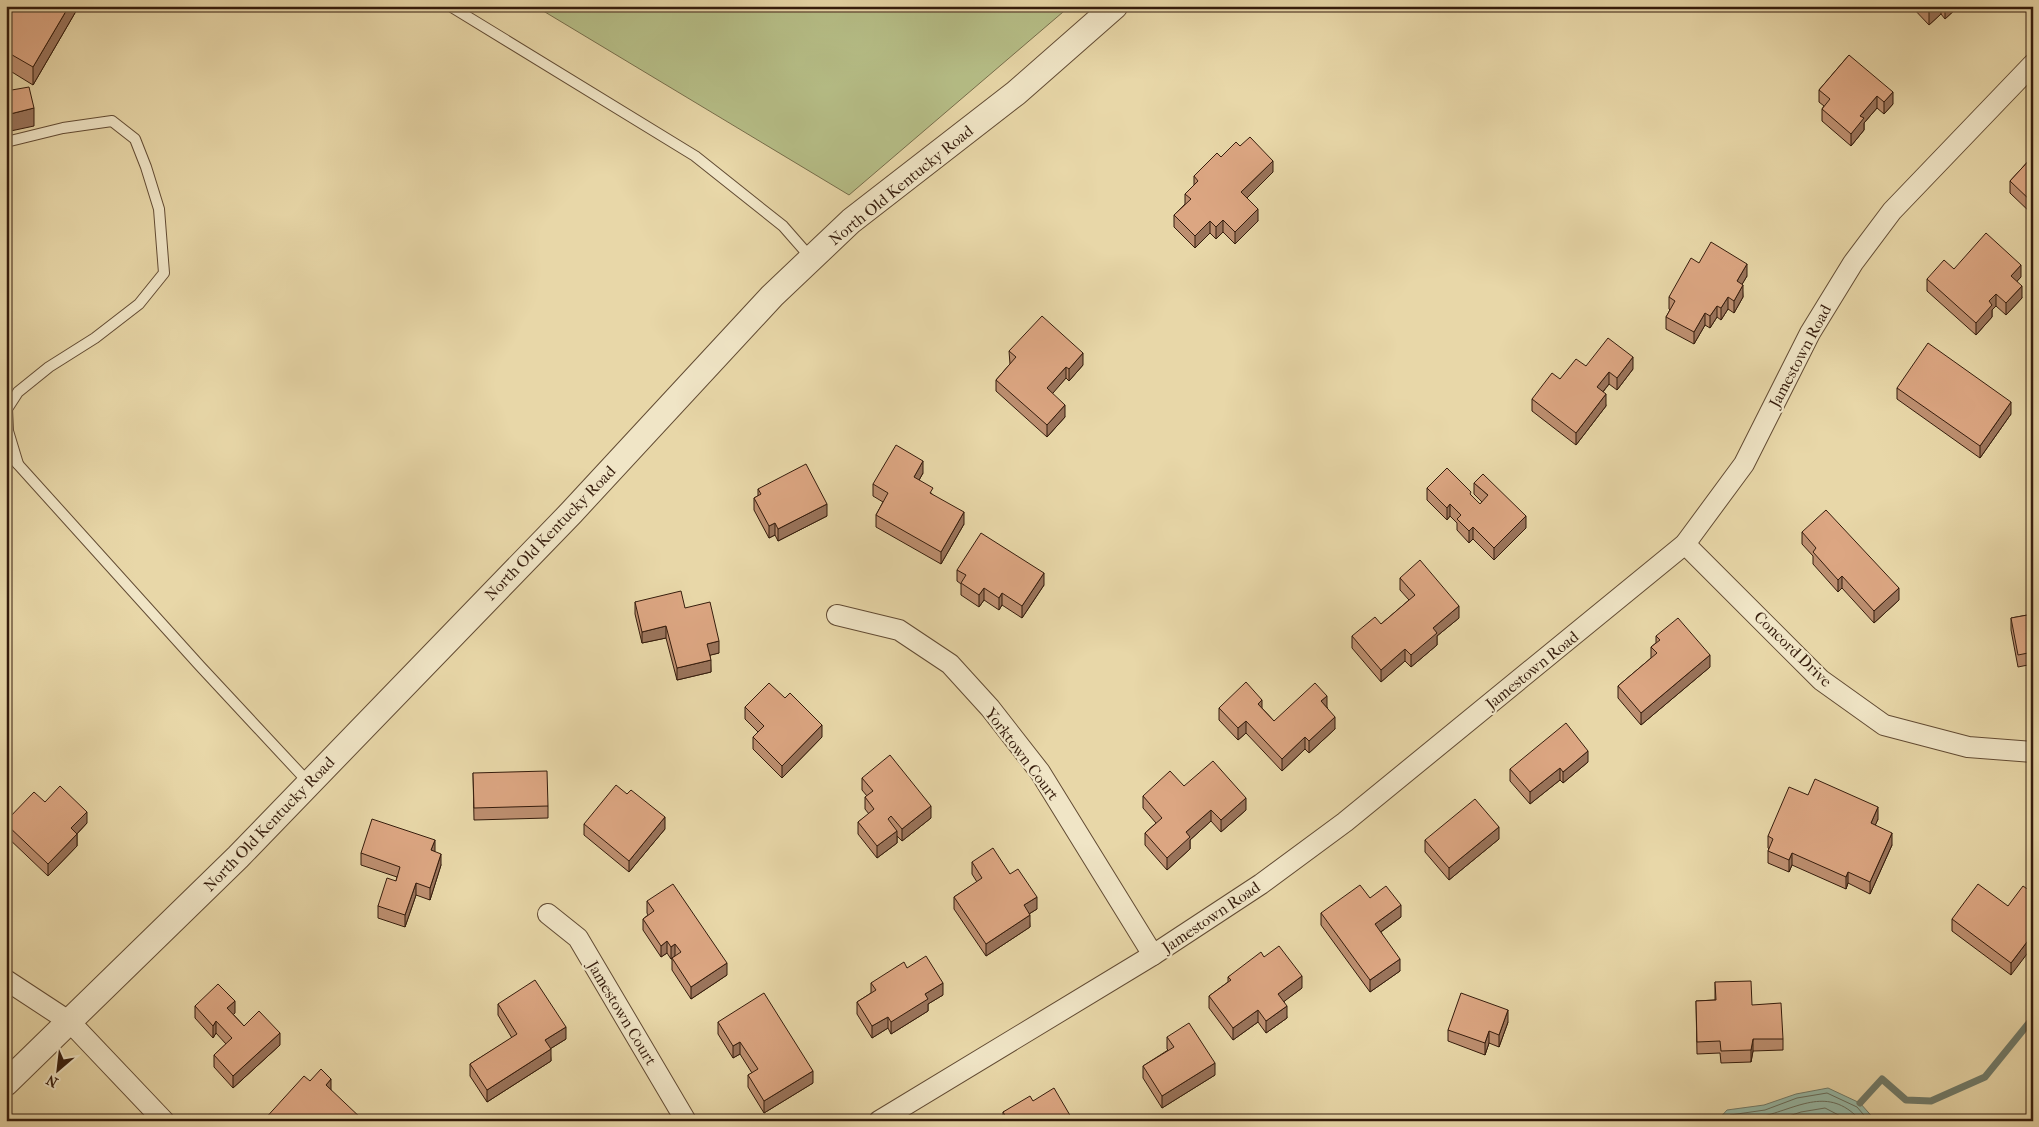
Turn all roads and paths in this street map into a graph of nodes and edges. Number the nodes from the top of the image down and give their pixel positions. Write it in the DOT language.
graph roads {
  1 [pos="450,6"];
  2 [pos="1115,6"];
  3 [pos="2033,64"];
  4 [pos="6,142"];
  5 [pos="812,259"];
  6 [pos="6,451"];
  7 [pos="18,464"];
  8 [pos="1686,544"];
  9 [pos="837,615"];
  10 [pos="2033,752"];
  11 [pos="309,783"];
  12 [pos="548,914"];
  13 [pos="1153,955"];
  14 [pos="6,980"];
  15 [pos="70,1022"];
  16 [pos="6,1084"];
  17 [pos="164,1121"];
  18 [pos="686,1121"];
  19 [pos="879,1121"];
  1 -- 5 [label="lane"];
  2 -- 5 [label="street, North Old Kentucky Road"];
  3 -- 8 [label="street, Jamestown Road"];
  4 -- 7 [label="lane"];
  5 -- 11 [label="street, North Old Kentucky Road"];
  6 -- 7 [label="lane"];
  7 -- 11 [label="lane"];
  8 -- 10 [label="street, Concord Drive"];
  8 -- 13 [label="street, Jamestown Road"];
  9 -- 13 [label="street, Yorktown Court"];
  11 -- 15 [label="street, North Old Kentucky Road"];
  12 -- 18 [label="street, Jamestown Court"];
  13 -- 19 [label="street, Jamestown Road"];
  14 -- 15 [label="street"];
  15 -- 16 [label="street, North Old Kentucky Road"];
  15 -- 17 [label="street"];
}
